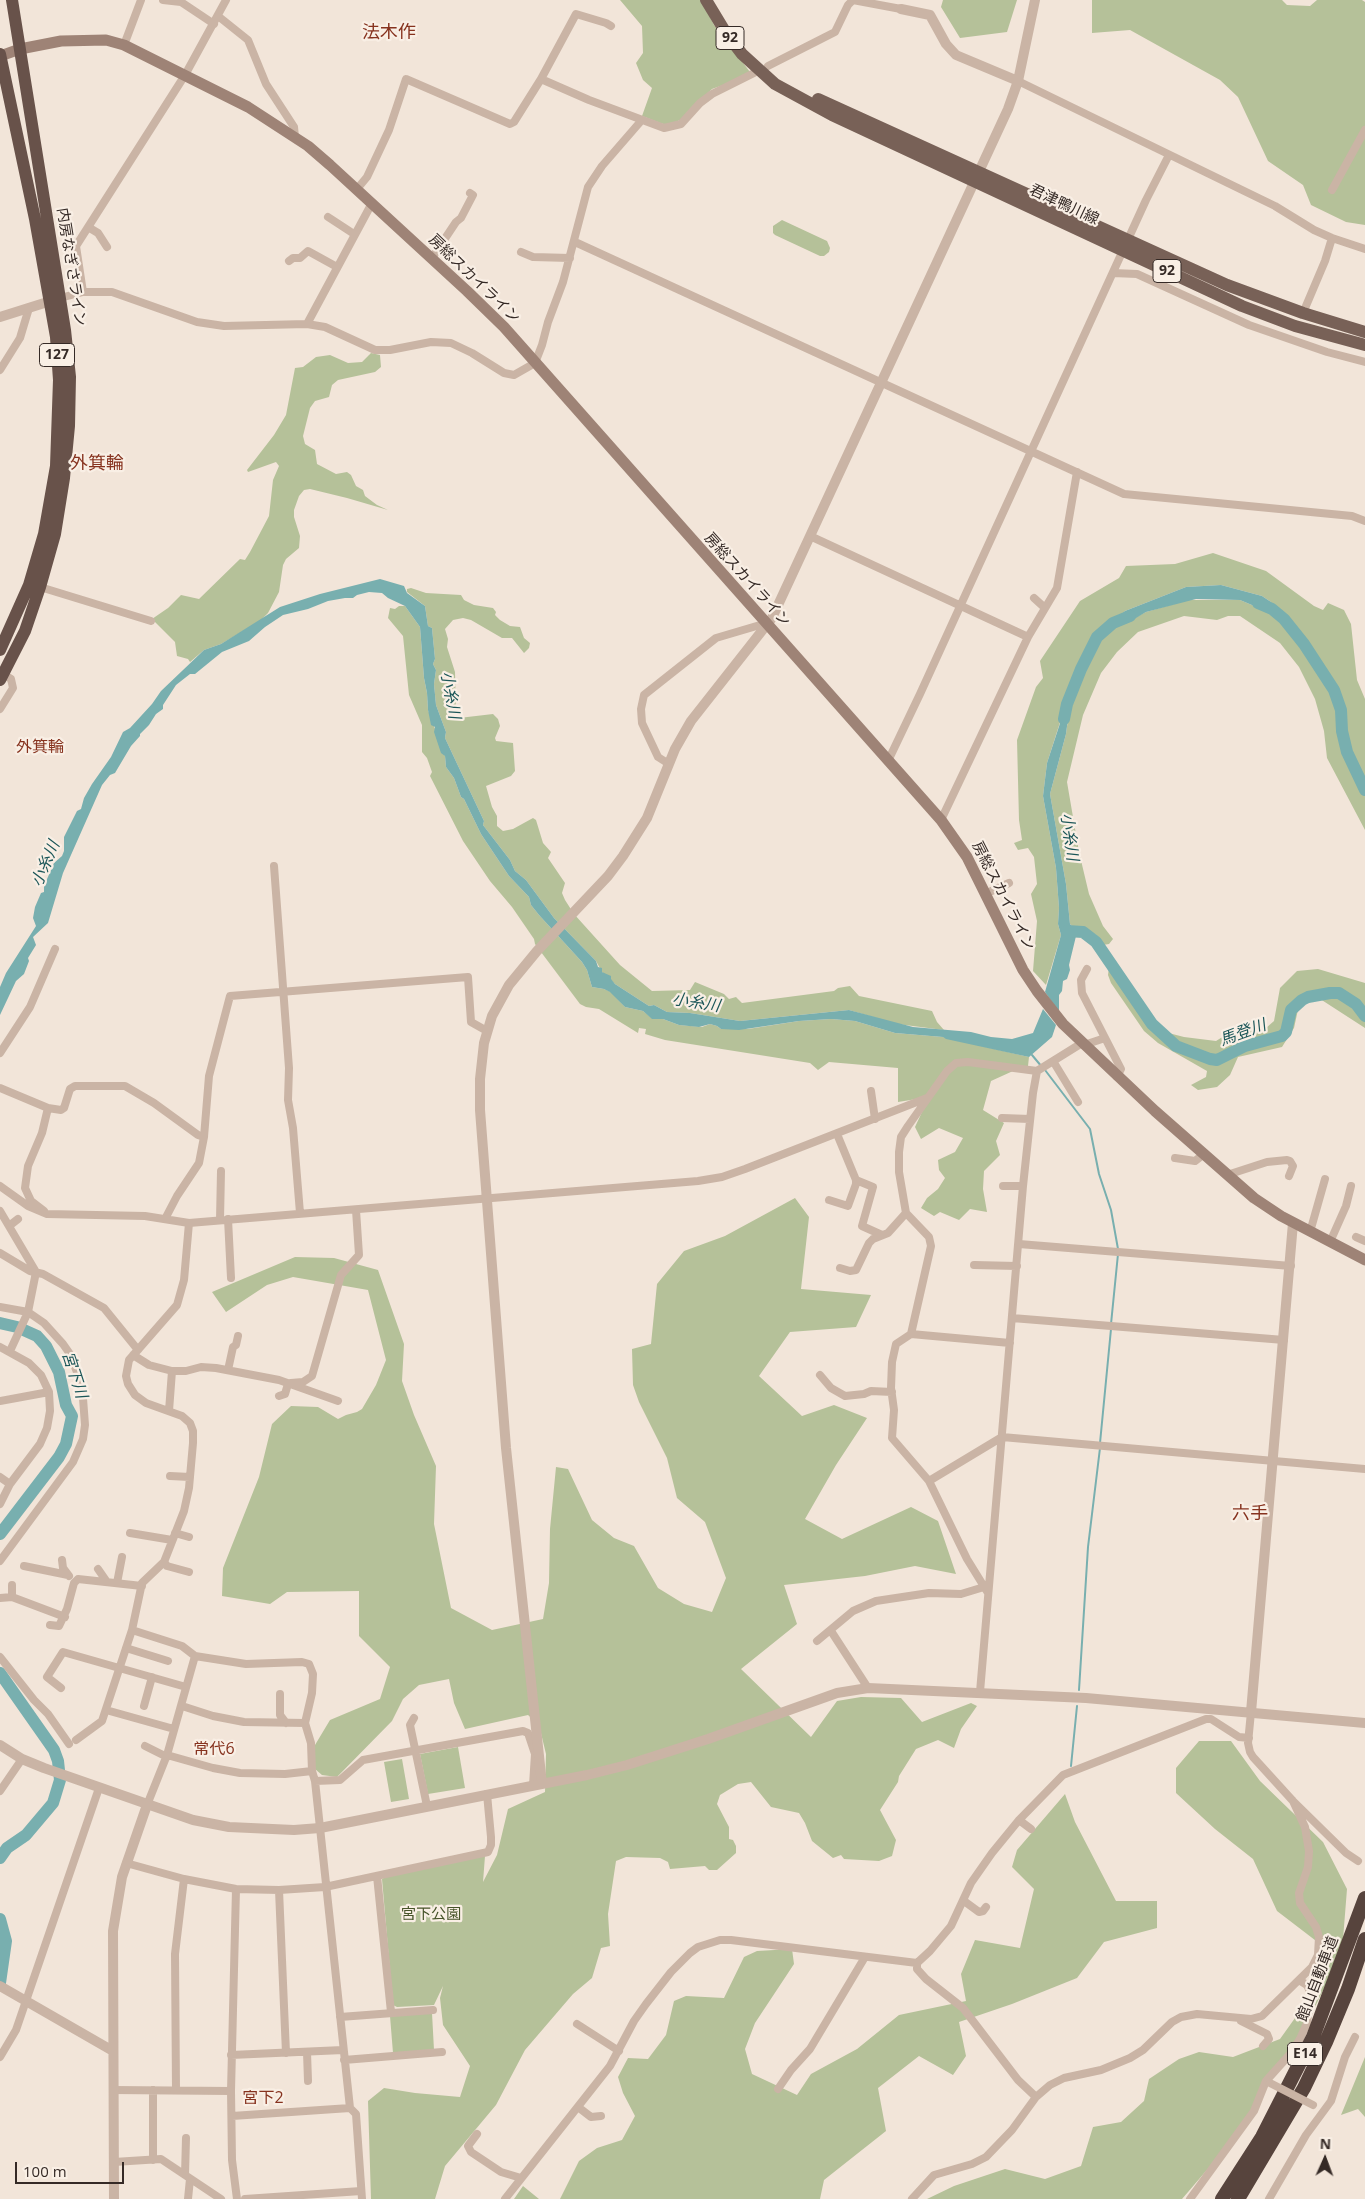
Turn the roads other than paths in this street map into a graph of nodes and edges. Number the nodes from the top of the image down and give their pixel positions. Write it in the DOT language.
graph roads {
  1 [pos="12,0"];
  2 [pos="141,0"];
  3 [pos="163,0"];
  4 [pos="226,0"];
  5 [pos="706,0"];
  6 [pos="1035,0"];
  7 [pos="182,1"];
  8 [pos="901,9"];
  9 [pos="218,16"];
  10 [pos="214,24"];
  11 [pos="611,26"];
  12 [pos="124,45"];
  13 [pos="0,47"];
  14 [pos="20,49"];
  15 [pos="0,55"];
  16 [pos="761,70"];
  17 [pos="185,75"];
  18 [pos="541,79"];
  19 [pos="1018,80"];
  20 [pos="641,121"];
  21 [pos="1365,130"];
  22 [pos="295,137"];
  23 [pos="1169,155"];
  24 [pos="978,177"];
  25 [pos="357,189"];
  26 [pos="1332,190"];
  27 [pos="470,194"];
  28 [pos="372,203"];
  29 [pos="328,217"];
  30 [pos="88,226"];
  31 [pos="354,234"];
  32 [pos="1332,238"];
  33 [pos="575,242"];
  34 [pos="1126,245"];
  35 [pos="107,247"];
  36 [pos="1365,249"];
  37 [pos="521,252"];
  38 [pos="432,258"];
  39 [pos="570,258"];
  40 [pos="289,261"];
  41 [pos="337,268"];
  42 [pos="1113,273"];
  43 [pos="83,292"];
  44 [pos="55,300"];
  45 [pos="29,308"];
  46 [pos="1303,313"];
  47 [pos="0,317"];
  48 [pos="307,324"];
  49 [pos="1365,332"];
  50 [pos="1365,345"];
  51 [pos="1365,362"];
  52 [pos="535,363"];
  53 [pos="0,370"];
  54 [pos="881,383"];
  55 [pos="1031,452"];
  56 [pos="1077,472"];
  57 [pos="1365,521"];
  58 [pos="810,536"];
  59 [pos="40,587"];
  60 [pos="1034,598"];
  61 [pos="960,606"];
  62 [pos="1045,608"];
  63 [pos="151,621"];
  64 [pos="768,624"];
  65 [pos="1028,637"];
  66 [pos="0,650"];
  67 [pos="1,677"];
  68 [pos="0,709"];
  69 [pos="888,761"];
  70 [pos="669,764"];
  71 [pos="941,820"];
  72 [pos="274,866"];
  73 [pos="1009,883"];
  74 [pos="985,894"];
  75 [pos="55,949"];
  76 [pos="1088,969"];
  77 [pos="283,991"];
  78 [pos="487,1031"];
  79 [pos="1105,1038"];
  80 [pos="1083,1044"];
  81 [pos="0,1053"];
  82 [pos="1052,1062"];
  83 [pos="1038,1070"];
  84 [pos="1117,1077"];
  85 [pos="0,1088"];
  86 [pos="871,1091"];
  87 [pos="927,1098"];
  88 [pos="1078,1102"];
  89 [pos="48,1108"];
  90 [pos="1002,1118"];
  91 [pos="875,1119"];
  92 [pos="1030,1119"];
  93 [pos="837,1134"];
  94 [pos="204,1137"];
  95 [pos="1204,1154"];
  96 [pos="1175,1158"];
  97 [pos="221,1171"];
  98 [pos="1227,1175"];
  99 [pos="1289,1176"];
  100 [pos="1325,1179"];
  101 [pos="856,1180"];
  102 [pos="0,1186"];
  103 [pos="1003,1186"];
  104 [pos="1023,1186"];
  105 [pos="1351,1186"];
  106 [pos="487,1199"];
  107 [pos="829,1200"];
  108 [pos="356,1210"];
  109 [pos="0,1211"];
  110 [pos="300,1213"];
  111 [pos="906,1213"];
  112 [pos="47,1214"];
  113 [pos="18,1219"];
  114 [pos="165,1219"];
  115 [pos="224,1220"];
  116 [pos="189,1223"];
  117 [pos="1293,1223"];
  118 [pos="9,1226"];
  119 [pos="1310,1232"];
  120 [pos="882,1235"];
  121 [pos="1356,1237"];
  122 [pos="1365,1241"];
  123 [pos="1330,1242"];
  124 [pos="1019,1244"];
  125 [pos="0,1253"];
  126 [pos="1365,1260"];
  127 [pos="974,1265"];
  128 [pos="1017,1266"];
  129 [pos="1290,1266"];
  130 [pos="840,1268"];
  131 [pos="36,1272"];
  132 [pos="231,1278"];
  133 [pos="0,1307"];
  134 [pos="28,1313"];
  135 [pos="1012,1318"];
  136 [pos="911,1334"];
  137 [pos="238,1336"];
  138 [pos="1284,1340"];
  139 [pos="1010,1343"];
  140 [pos="0,1347"];
  141 [pos="11,1349"];
  142 [pos="135,1352"];
  143 [pos="228,1370"];
  144 [pos="172,1371"];
  145 [pos="820,1375"];
  146 [pos="287,1383"];
  147 [pos="49,1392"];
  148 [pos="892,1392"];
  149 [pos="279,1396"];
  150 [pos="0,1401"];
  151 [pos="338,1401"];
  152 [pos="170,1411"];
  153 [pos="1002,1437"];
  154 [pos="1274,1460"];
  155 [pos="1365,1468"];
  156 [pos="170,1476"];
  157 [pos="0,1477"];
  158 [pos="190,1477"];
  159 [pos="929,1481"];
  160 [pos="10,1484"];
  161 [pos="0,1504"];
  162 [pos="130,1532"];
  163 [pos="189,1536"];
  164 [pos="174,1537"];
  165 [pos="122,1557"];
  166 [pos="62,1560"];
  167 [pos="0,1561"];
  168 [pos="164,1562"];
  169 [pos="24,1566"];
  170 [pos="98,1569"];
  171 [pos="189,1572"];
  172 [pos="68,1575"];
  173 [pos="76,1580"];
  174 [pos="107,1582"];
  175 [pos="117,1583"];
  176 [pos="12,1585"];
  177 [pos="142,1586"];
  178 [pos="986,1590"];
  179 [pos="12,1597"];
  180 [pos="0,1598"];
  181 [pos="65,1617"];
  182 [pos="50,1625"];
  183 [pos="132,1630"];
  184 [pos="831,1631"];
  185 [pos="817,1641"];
  186 [pos="126,1648"];
  187 [pos="195,1656"];
  188 [pos="0,1657"];
  189 [pos="168,1661"];
  190 [pos="120,1667"];
  191 [pos="152,1677"];
  192 [pos="186,1687"];
  193 [pos="61,1688"];
  194 [pos="868,1688"];
  195 [pos="980,1692"];
  196 [pos="280,1694"];
  197 [pos="144,1706"];
  198 [pos="182,1706"];
  199 [pos="106,1710"];
  200 [pos="1251,1712"];
  201 [pos="414,1718"];
  202 [pos="286,1723"];
  203 [pos="305,1723"];
  204 [pos="1365,1723"];
  205 [pos="174,1729"];
  206 [pos="1249,1738"];
  207 [pos="0,1745"];
  208 [pos="145,1746"];
  209 [pos="417,1751"];
  210 [pos="167,1756"];
  211 [pos="22,1759"];
  212 [pos="312,1772"];
  213 [pos="315,1781"];
  214 [pos="538,1785"];
  215 [pos="99,1788"];
  216 [pos="0,1792"];
  217 [pos="487,1794"];
  218 [pos="1293,1801"];
  219 [pos="147,1805"];
  220 [pos="427,1806"];
  221 [pos="1019,1820"];
  222 [pos="320,1828"];
  223 [pos="1031,1829"];
  224 [pos="1358,1861"];
  225 [pos="126,1863"];
  226 [pos="377,1876"];
  227 [pos="184,1880"];
  228 [pos="325,1886"];
  229 [pos="236,1889"];
  230 [pos="279,1890"];
  231 [pos="1365,1898"];
  232 [pos="964,1901"];
  233 [pos="986,1908"];
  234 [pos="1365,1939"];
  235 [pos="865,1957"];
  236 [pos="917,1964"];
  237 [pos="1299,1980"];
  238 [pos="4,1989"];
  239 [pos="26,2001"];
  240 [pos="434,2010"];
  241 [pos="391,2012"];
  242 [pos="340,2017"];
  243 [pos="1237,2019"];
  244 [pos="577,2024"];
  245 [pos="1355,2036"];
  246 [pos="1263,2046"];
  247 [pos="343,2050"];
  248 [pos="113,2051"];
  249 [pos="619,2051"];
  250 [pos="307,2052"];
  251 [pos="442,2052"];
  252 [pos="286,2053"];
  253 [pos="231,2054"];
  254 [pos="0,2057"];
  255 [pos="344,2060"];
  256 [pos="600,2079"];
  257 [pos="308,2081"];
  258 [pos="1268,2082"];
  259 [pos="607,2086"];
  260 [pos="778,2089"];
  261 [pos="113,2090"];
  262 [pos="153,2090"];
  263 [pos="176,2090"];
  264 [pos="231,2091"];
  265 [pos="1036,2097"];
  266 [pos="578,2107"];
  267 [pos="350,2108"];
  268 [pos="1325,2111"];
  269 [pos="232,2116"];
  270 [pos="600,2116"];
  271 [pos="477,2134"];
  272 [pos="186,2138"];
  273 [pos="153,2160"];
  274 [pos="114,2162"];
  275 [pos="188,2177"];
  276 [pos="521,2178"];
  277 [pos="361,2195"];
  278 [pos="114,2199"];
  279 [pos="188,2199"];
  280 [pos="221,2199"];
  281 [pos="237,2199"];
  282 [pos="244,2199"];
  283 [pos="505,2199"];
  284 [pos="912,2199"];
  285 [pos="1190,2199"];
  286 [pos="1222,2199"];
  287 [pos="1238,2199"];
  288 [pos="1269,2199"];
  1 -- 14 [label="highway, 内房なぎさライン / 127"];
  2 -- 12 [label="street"];
  3 -- 7 [label="street"];
  4 -- 9 [label="street"];
  5 -- 16 [label="main road, 君津鴨川線 / 92"];
  6 -- 19 [label="street"];
  7 -- 10 [label="street"];
  8 -- 16 [label="street"];
  8 -- 19 [label="street"];
  9 -- 10 [label="street"];
  9 -- 22 [label="street"];
  10 -- 17 [label="street"];
  11 -- 18 [label="street"];
  12 -- 14 [label="main road, 房総スカイライン"];
  12 -- 17 [label="main road, 房総スカイライン"];
  13 -- 14 [label="main road"];
  14 -- 15 [label="main road"];
  14 -- 44 [label="highway, 内房なぎさライン / 127"];
  15 -- 44 [label="highway, 内房なぎさライン / 127"];
  16 -- 20 [label="street"];
  16 -- 24 [label="main road, 君津鴨川線 / 92"];
  17 -- 22 [label="main road, 房総スカイライン"];
  17 -- 30 [label="street"];
  18 -- 20 [label="street"];
  18 -- 25 [label="street"];
  19 -- 23 [label="street"];
  19 -- 24 [label="street"];
  20 -- 33 [label="street"];
  21 -- 26 [label="street"];
  22 -- 25 [label="main road, 房総スカイライン"];
  23 -- 32 [label="street"];
  23 -- 34 [label="street"];
  24 -- 34 [label="main road, 君津鴨川線 / 92"];
  24 -- 54 [label="street"];
  25 -- 28 [label="main road, 房総スカイライン"];
  27 -- 38 [label="street"];
  28 -- 31 [label="street"];
  28 -- 38 [label="main road, 房総スカイライン"];
  29 -- 31 [label="street"];
  30 -- 35 [label="street"];
  30 -- 43 [label="street"];
  31 -- 41 [label="street"];
  32 -- 36 [label="street"];
  32 -- 46 [label="street"];
  33 -- 39 [label="street"];
  33 -- 54 [label="street"];
  34 -- 42 [label="street"];
  34 -- 46 [label="main road, 君津鴨川線 / 92"];
  34 -- 50 [label="main road, 君津鴨川線 / 92"];
  37 -- 39 [label="street"];
  38 -- 52 [label="main road, 房総スカイライン"];
  39 -- 52 [label="street"];
  40 -- 41 [label="street"];
  41 -- 48 [label="street"];
  42 -- 51 [label="street"];
  42 -- 55 [label="street"];
  43 -- 44 [label="street"];
  43 -- 48 [label="street"];
  44 -- 45 [label="street"];
  44 -- 59 [label="highway, 内房なぎさライン / 127"];
  44 -- 66 [label="highway, 内房なぎさライン / 127"];
  45 -- 47 [label="street"];
  45 -- 53 [label="street"];
  46 -- 49 [label="main road, 君津鴨川線 / 92"];
  48 -- 52 [label="street"];
  52 -- 64 [label="main road, 房総スカイライン"];
  54 -- 55 [label="street"];
  54 -- 58 [label="street"];
  55 -- 56 [label="street"];
  55 -- 61 [label="street"];
  56 -- 57 [label="street"];
  56 -- 62 [label="street"];
  58 -- 61 [label="street"];
  58 -- 64 [label="street"];
  59 -- 63 [label="street"];
  59 -- 67 [label="highway, 内房なぎさライン / 127"];
  60 -- 62 [label="street"];
  61 -- 65 [label="street"];
  61 -- 69 [label="street"];
  62 -- 65 [label="street"];
  64 -- 69 [label="main road, 房総スカイライン"];
  64 -- 70 [label="street"];
  64 -- 70 [label="street"];
  65 -- 71 [label="street"];
  67 -- 68 [label="street"];
  69 -- 71 [label="main road, 房総スカイライン"];
  70 -- 78 [label="street"];
  71 -- 74 [label="main road, 房総スカイライン"];
  72 -- 77 [label="street"];
  73 -- 74 [label="street"];
  74 -- 80 [label="main road, 房総スカイライン"];
  75 -- 81 [label="street"];
  76 -- 79 [label="street"];
  77 -- 78 [label="street"];
  77 -- 94 [label="street"];
  77 -- 110 [label="street"];
  78 -- 106 [label="street"];
  79 -- 80 [label="street"];
  79 -- 84 [label="street"];
  80 -- 82 [label="street"];
  80 -- 84 [label="main road, 房総スカイライン"];
  82 -- 83 [label="street"];
  82 -- 88 [label="street"];
  83 -- 87 [label="street"];
  83 -- 92 [label="street"];
  84 -- 95 [label="main road, 房総スカイライン"];
  85 -- 89 [label="street"];
  86 -- 91 [label="street"];
  87 -- 91 [label="street"];
  87 -- 111 [label="street"];
  89 -- 94 [label="street"];
  89 -- 112 [label="street"];
  90 -- 92 [label="street"];
  91 -- 93 [label="street"];
  92 -- 104 [label="street"];
  93 -- 101 [label="street"];
  93 -- 106 [label="street"];
  94 -- 114 [label="street"];
  95 -- 96 [label="street"];
  95 -- 98 [label="main road, 房総スカイライン"];
  97 -- 115 [label="street"];
  98 -- 99 [label="street"];
  98 -- 117 [label="main road, 房総スカイライン"];
  100 -- 119 [label="street"];
  101 -- 107 [label="street"];
  101 -- 120 [label="street"];
  102 -- 112 [label="street"];
  103 -- 104 [label="street"];
  104 -- 124 [label="street"];
  105 -- 123 [label="street"];
  106 -- 108 [label="street"];
  106 -- 214 [label="street"];
  108 -- 110 [label="street"];
  108 -- 146 [label="street"];
  109 -- 118 [label="street"];
  110 -- 115 [label="street"];
  111 -- 120 [label="street"];
  111 -- 136 [label="street"];
  112 -- 114 [label="street"];
  113 -- 118 [label="street"];
  114 -- 116 [label="street"];
  115 -- 116 [label="street"];
  115 -- 132 [label="street"];
  116 -- 142 [label="street"];
  117 -- 119 [label="main road, 房総スカイライン"];
  117 -- 129 [label="street"];
  118 -- 131 [label="street"];
  119 -- 123 [label="main road, 房総スカイライン"];
  120 -- 130 [label="street"];
  121 -- 122 [label="street"];
  123 -- 126 [label="main road, 房総スカイライン"];
  124 -- 128 [label="street"];
  124 -- 129 [label="street"];
  125 -- 131 [label="street"];
  127 -- 128 [label="street"];
  128 -- 135 [label="street"];
  129 -- 138 [label="street"];
  131 -- 134 [label="street"];
  131 -- 142 [label="street"];
  133 -- 134 [label="street"];
  134 -- 141 [label="street"];
  134 -- 167 [label="street"];
  135 -- 138 [label="street"];
  135 -- 139 [label="street"];
  136 -- 139 [label="street"];
  136 -- 148 [label="street"];
  137 -- 143 [label="street"];
  138 -- 154 [label="street"];
  139 -- 153 [label="street"];
  140 -- 141 [label="street"];
  141 -- 147 [label="street"];
  142 -- 144 [label="street"];
  142 -- 152 [label="street"];
  143 -- 144 [label="street"];
  143 -- 146 [label="street"];
  144 -- 152 [label="street"];
  145 -- 148 [label="street"];
  146 -- 149 [label="street"];
  146 -- 151 [label="street"];
  147 -- 150 [label="street"];
  147 -- 160 [label="street"];
  148 -- 159 [label="street"];
  152 -- 158 [label="street"];
  153 -- 154 [label="street"];
  153 -- 159 [label="street"];
  153 -- 178 [label="street"];
  154 -- 155 [label="street"];
  154 -- 200 [label="street"];
  156 -- 158 [label="street"];
  157 -- 160 [label="street"];
  158 -- 164 [label="street"];
  159 -- 178 [label="street"];
  160 -- 161 [label="street"];
  162 -- 164 [label="street"];
  163 -- 164 [label="street"];
  164 -- 168 [label="street"];
  165 -- 175 [label="street"];
  166 -- 172 [label="street"];
  168 -- 171 [label="street"];
  168 -- 177 [label="street"];
  169 -- 172 [label="street"];
  170 -- 174 [label="street"];
  172 -- 173 [label="street"];
  173 -- 174 [label="street"];
  173 -- 181 [label="street"];
  174 -- 175 [label="street"];
  175 -- 177 [label="street"];
  176 -- 179 [label="street"];
  177 -- 183 [label="street"];
  178 -- 184 [label="street"];
  178 -- 195 [label="street"];
  179 -- 180 [label="street"];
  179 -- 181 [label="street"];
  181 -- 182 [label="street"];
  183 -- 186 [label="street"];
  183 -- 187 [label="street"];
  184 -- 185 [label="street"];
  184 -- 194 [label="street"];
  186 -- 189 [label="street"];
  186 -- 190 [label="street"];
  187 -- 192 [label="street"];
  187 -- 203 [label="street"];
  188 -- 199 [label="street"];
  190 -- 191 [label="street"];
  190 -- 193 [label="street"];
  190 -- 199 [label="street"];
  191 -- 192 [label="street"];
  191 -- 197 [label="street"];
  192 -- 198 [label="street"];
  194 -- 195 [label="street"];
  194 -- 214 [label="street"];
  195 -- 200 [label="street"];
  196 -- 202 [label="street"];
  198 -- 202 [label="street"];
  198 -- 205 [label="street"];
  199 -- 205 [label="street"];
  200 -- 204 [label="street"];
  200 -- 206 [label="street"];
  201 -- 209 [label="street"];
  202 -- 203 [label="street"];
  203 -- 212 [label="street"];
  205 -- 210 [label="street"];
  206 -- 218 [label="street"];
  206 -- 221 [label="street"];
  207 -- 211 [label="street"];
  208 -- 210 [label="street"];
  209 -- 213 [label="street"];
  209 -- 214 [label="street"];
  209 -- 220 [label="street"];
  210 -- 212 [label="street"];
  210 -- 219 [label="street"];
  211 -- 215 [label="street"];
  211 -- 216 [label="street"];
  212 -- 213 [label="street"];
  213 -- 222 [label="street"];
  214 -- 217 [label="street"];
  215 -- 219 [label="street"];
  215 -- 239 [label="street"];
  217 -- 220 [label="street"];
  217 -- 226 [label="street"];
  218 -- 224 [label="street"];
  218 -- 237 [label="street"];
  219 -- 222 [label="street"];
  219 -- 225 [label="street"];
  220 -- 222 [label="street"];
  221 -- 223 [label="street"];
  221 -- 232 [label="street"];
  222 -- 228 [label="street"];
  225 -- 227 [label="street"];
  225 -- 248 [label="street"];
  226 -- 228 [label="street"];
  226 -- 241 [label="street"];
  227 -- 229 [label="street"];
  227 -- 263 [label="street"];
  228 -- 230 [label="street"];
  228 -- 242 [label="street"];
  229 -- 230 [label="street"];
  229 -- 253 [label="street"];
  230 -- 252 [label="street"];
  231 -- 286 [label="highway, 館山自動車道 / E14"];
  232 -- 233 [label="street"];
  232 -- 236 [label="street"];
  234 -- 287 [label="highway, 館山自動車道 / E14"];
  235 -- 236 [label="street"];
  235 -- 249 [label="street"];
  235 -- 260 [label="street"];
  236 -- 265 [label="street"];
  237 -- 243 [label="street"];
  237 -- 258 [label="street"];
  238 -- 239 [label="street"];
  239 -- 248 [label="street"];
  239 -- 254 [label="street"];
  240 -- 241 [label="street"];
  241 -- 242 [label="street"];
  242 -- 247 [label="street"];
  243 -- 246 [label="street"];
  243 -- 265 [label="street"];
  244 -- 249 [label="street"];
  245 -- 268 [label="street"];
  247 -- 250 [label="street"];
  247 -- 255 [label="street"];
  248 -- 261 [label="street"];
  249 -- 256 [label="street"];
  250 -- 252 [label="street"];
  250 -- 257 [label="street"];
  251 -- 255 [label="street"];
  252 -- 253 [label="street"];
  253 -- 264 [label="street"];
  255 -- 267 [label="street"];
  256 -- 259 [label="street"];
  256 -- 266 [label="street"];
  258 -- 268 [label="street, bridge"];
  258 -- 285 [label="street"];
  261 -- 262 [label="street"];
  261 -- 274 [label="street"];
  262 -- 263 [label="street"];
  262 -- 273 [label="street"];
  263 -- 264 [label="street"];
  264 -- 269 [label="street"];
  265 -- 284 [label="street"];
  266 -- 270 [label="street"];
  266 -- 276 [label="street"];
  267 -- 269 [label="street"];
  267 -- 277 [label="street"];
  268 -- 288 [label="street"];
  269 -- 281 [label="street"];
  271 -- 276 [label="street"];
  272 -- 275 [label="street"];
  273 -- 274 [label="street"];
  273 -- 275 [label="street"];
  274 -- 278 [label="street"];
  275 -- 279 [label="street"];
  275 -- 280 [label="street"];
  276 -- 283 [label="street"];
  277 -- 282 [label="street"];
}
